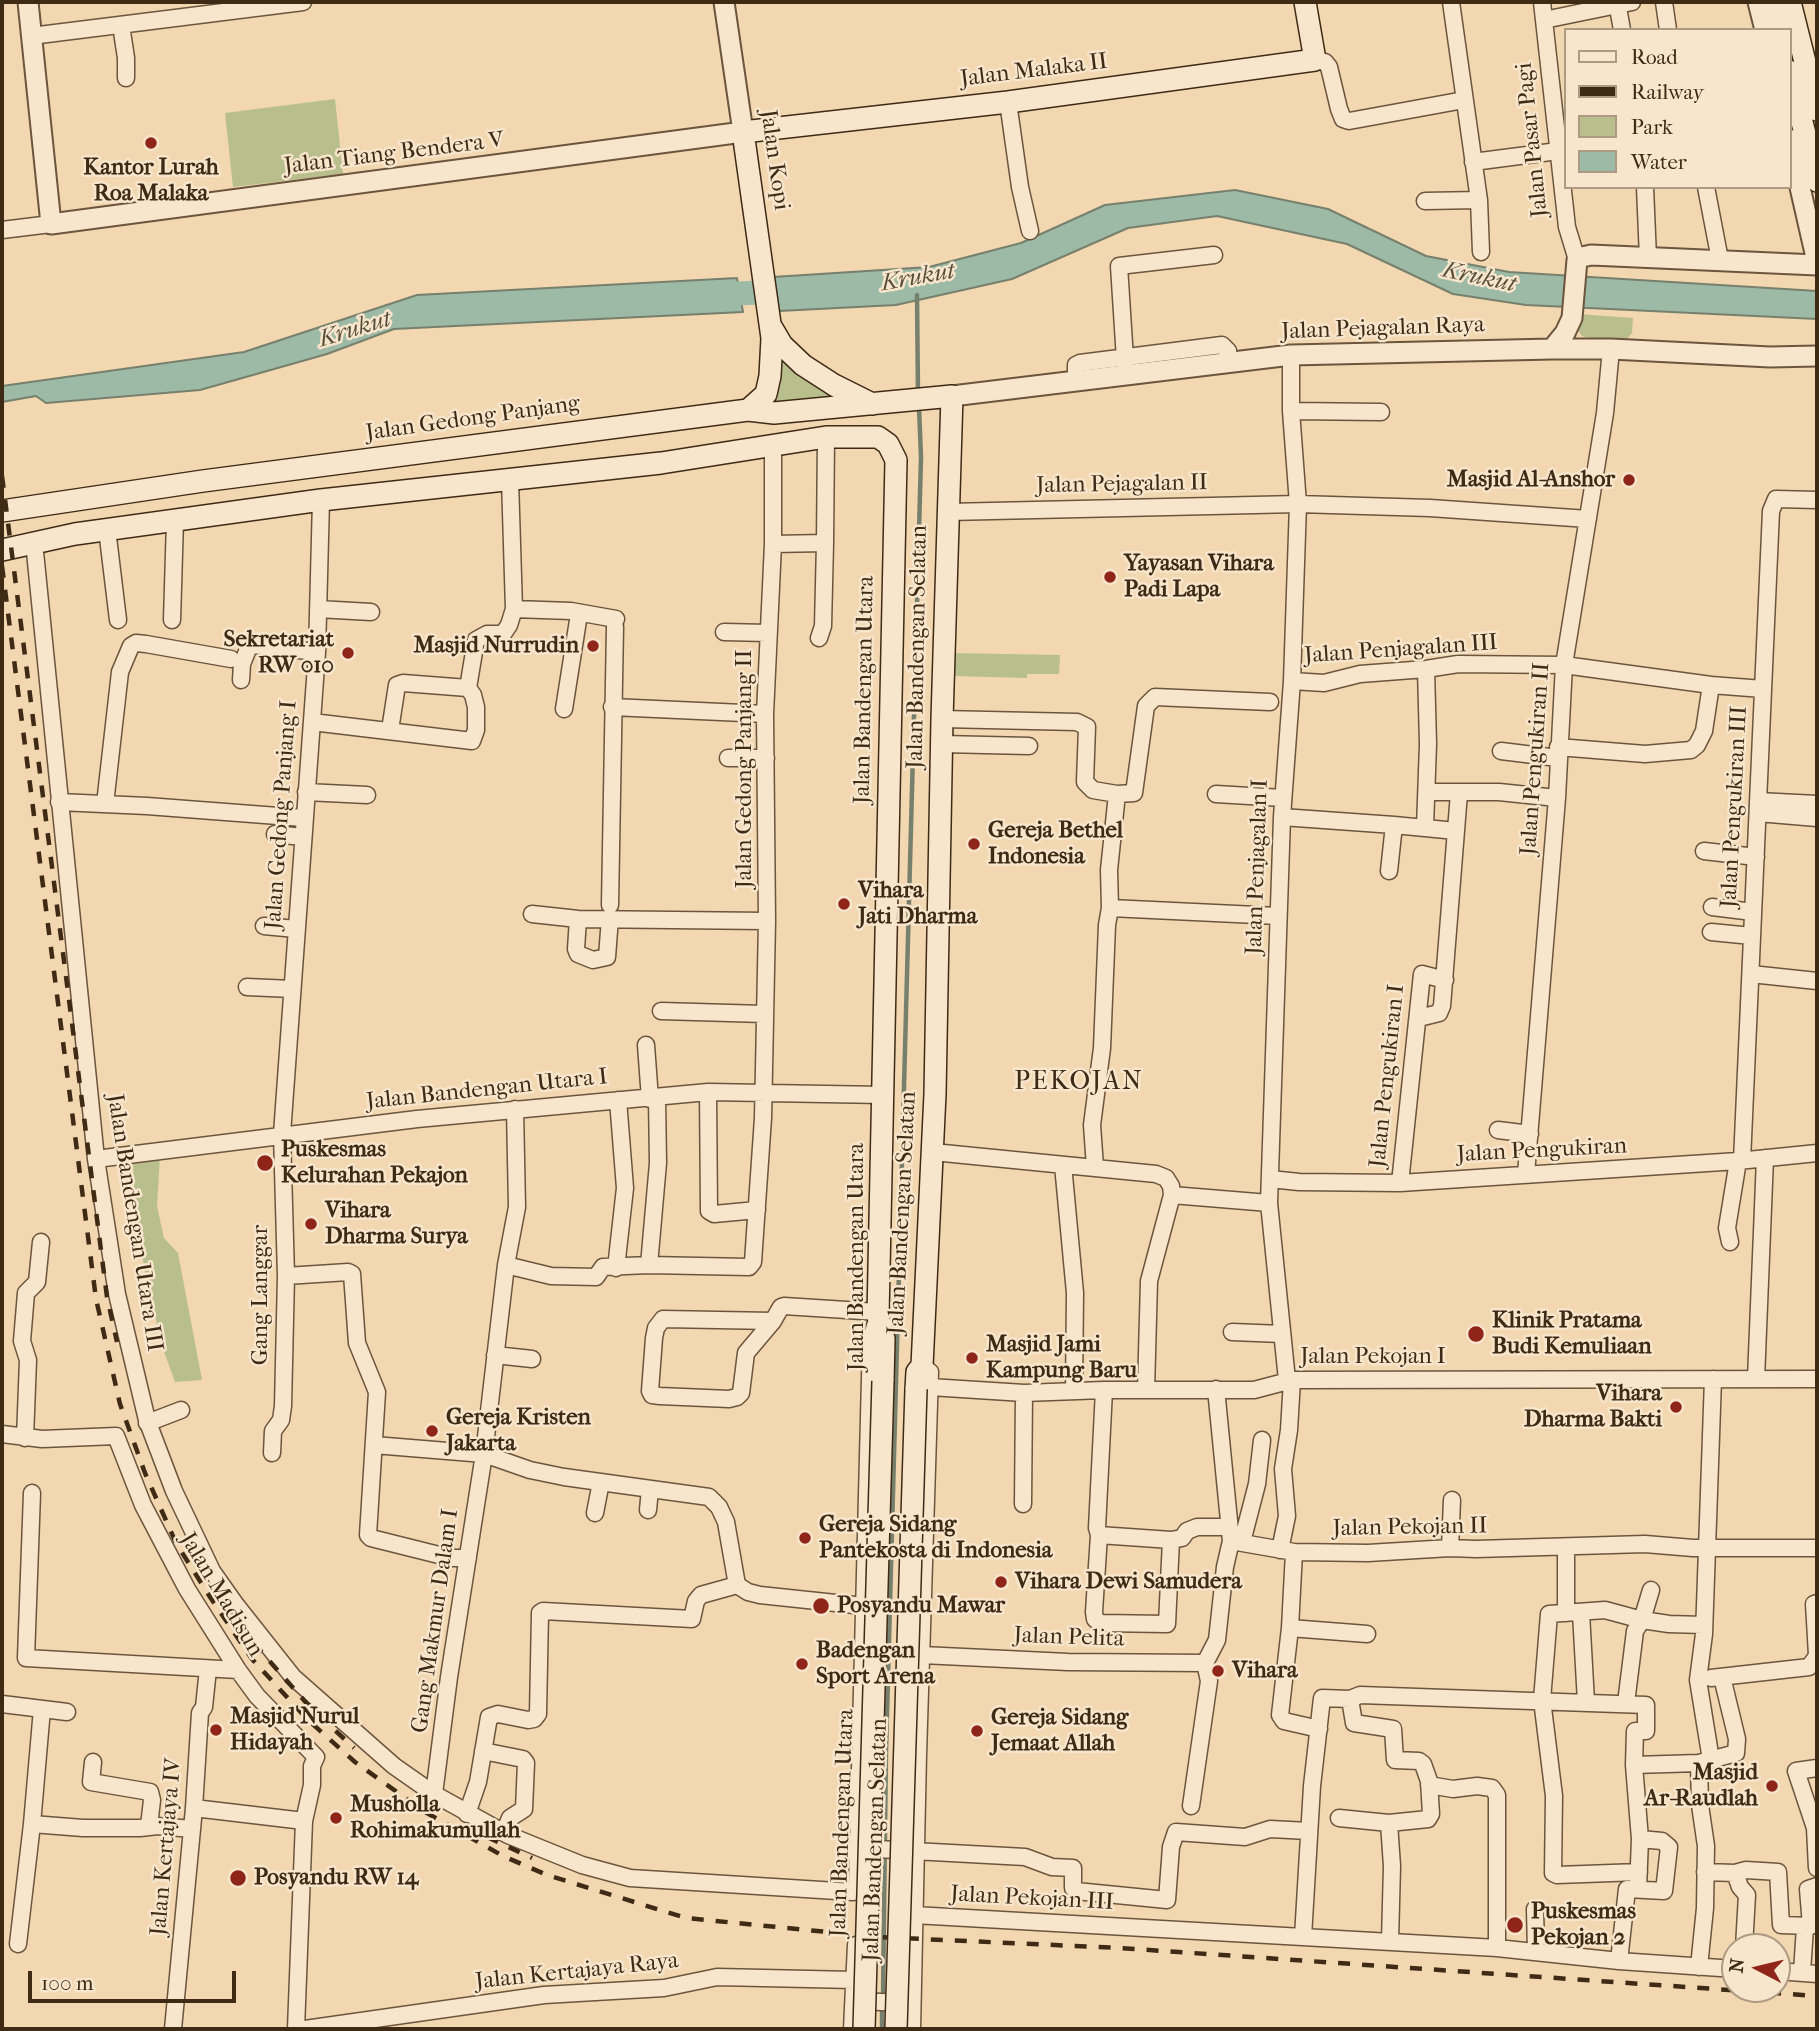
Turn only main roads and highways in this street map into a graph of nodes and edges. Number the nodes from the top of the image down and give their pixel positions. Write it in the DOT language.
graph roads {
  1 [pos="1305,2"];
  2 [pos="1772,2"];
  3 [pos="1790,2"];
  4 [pos="1778,28"];
  5 [pos="1791,79"];
  6 [pos="1817,110"];
  7 [pos="743,132"];
  8 [pos="1817,181"];
  9 [pos="771,321"];
  10 [pos="952,396"];
  11 [pos="873,405"];
  12 [pos="747,410"];
  13 [pos="320,467"];
  14 [pos="321,500"];
  15 [pos="2,511"];
  16 [pos="2,550"];
  17 [pos="864,2029"];
  18 [pos="896,2029"];
  1 -- 7 [label="main road, Jalan Malaka II"];
  2 -- 4 [label="main road"];
  3 -- 6 [label="main road"];
  5 -- 8 [label="main road"];
  7 -- 9 [label="main road, Jalan Kopi"];
  9 -- 11 [label="main road, Jalan Kopi"];
  9 -- 12 [label="main road, Jalan Kopi"];
  10 -- 11 [label="main road, Jalan Gedong Panjang"];
  10 -- 18 [label="main road, Jalan Bandengan Selatan, bridge"];
  11 -- 12 [label="main road, Jalan Gedong Panjang"];
  12 -- 13 [label="main road, Jalan Gedong Panjang"];
  13 -- 14 [label="main road"];
  13 -- 15 [label="main road, Jalan Gedong Panjang"];
  14 -- 16 [label="main road"];
  14 -- 17 [label="main road, Jalan Bandengan Utara, bridge"];
}
